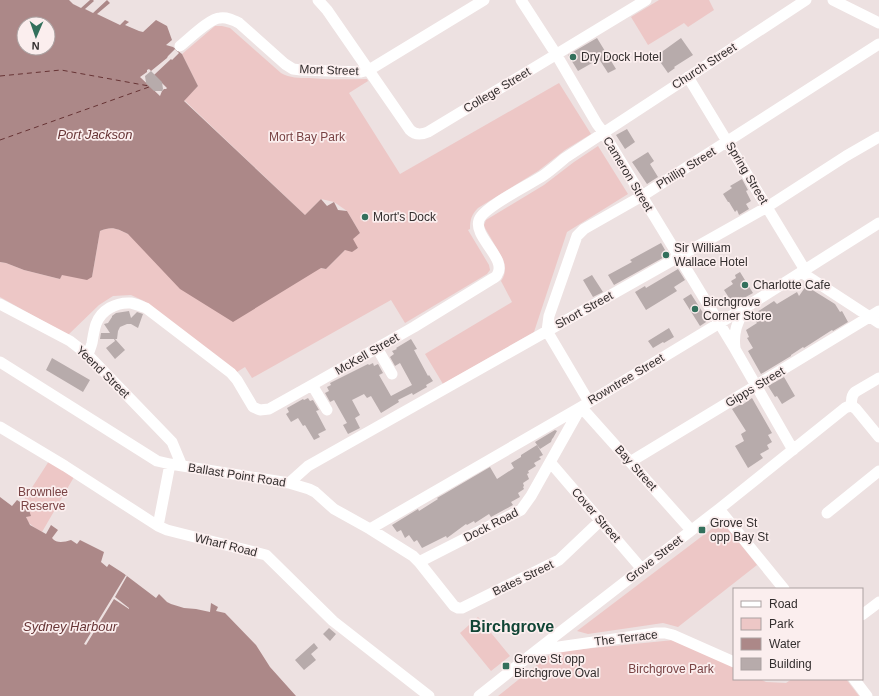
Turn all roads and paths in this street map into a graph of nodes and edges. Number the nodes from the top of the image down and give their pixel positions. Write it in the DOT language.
graph roads {
  1 [pos="484,0"];
  2 [pos="521,0"];
  3 [pos="646,0"];
  4 [pos="806,0"];
  5 [pos="833,0"];
  6 [pos="322,1"];
  7 [pos="879,23"];
  8 [pos="879,44"];
  9 [pos="180,46"];
  10 [pos="556,54"];
  11 [pos="369,70"];
  12 [pos="688,77"];
  13 [pos="603,132"];
  14 [pos="879,137"];
  15 [pos="727,142"];
  16 [pos="642,196"];
  17 [pos="767,207"];
  18 [pos="879,223"];
  19 [pos="679,256"];
  20 [pos="803,271"];
  21 [pos="0,304"];
  22 [pos="746,307"];
  23 [pos="879,311"];
  24 [pos="869,317"];
  25 [pos="719,323"];
  26 [pos="879,323"];
  27 [pos="547,331"];
  28 [pos="377,348"];
  29 [pos="735,348"];
  30 [pos="88,355"];
  31 [pos="0,362"];
  32 [pos="392,374"];
  33 [pos="879,378"];
  34 [pos="312,385"];
  35 [pos="756,386"];
  36 [pos="585,404"];
  37 [pos="852,406"];
  38 [pos="327,410"];
  39 [pos="560,419"];
  40 [pos="0,427"];
  41 [pos="567,430"];
  42 [pos="879,437"];
  43 [pos="793,450"];
  44 [pos="550,462"];
  45 [pos="630,462"];
  46 [pos="170,464"];
  47 [pos="182,466"];
  48 [pos="879,471"];
  49 [pos="289,483"];
  50 [pos="719,509"];
  51 [pos="828,513"];
  52 [pos="600,521"];
  53 [pos="158,526"];
  54 [pos="370,529"];
  55 [pos="691,530"];
  56 [pos="419,562"];
  57 [pos="641,568"];
  58 [pos="783,588"];
  59 [pos="879,602"];
  60 [pos="458,608"];
  61 [pos="863,614"];
  62 [pos="537,650"];
  63 [pos="733,662"];
  64 [pos="855,680"];
  65 [pos="429,696"];
  66 [pos="479,696"];
  67 [pos="867,696"];
  1 -- 11 [label="street, Mort Street"];
  2 -- 10 [label="street, Cameron Street"];
  3 -- 10 [label="street, College Street"];
  4 -- 12 [label="street, Church Street"];
  5 -- 7 [label="street"];
  6 -- 11 [label="street, College Street"];
  8 -- 15 [label="street, Phillip Street"];
  9 -- 11 [label="street, Mort Street"];
  10 -- 11 [label="street, College Street"];
  10 -- 13 [label="street, Cameron Street"];
  12 -- 13 [label="street, Church Street"];
  12 -- 15 [label="street, Spring Street"];
  13 -- 16 [label="street, Cameron Street"];
  13 -- 28 [label="street, McKell Street"];
  14 -- 17 [label="street, Short Street"];
  15 -- 16 [label="street, Phillip Street"];
  15 -- 17 [label="street, Spring Street"];
  16 -- 19 [label="street, Cameron Street"];
  16 -- 27 [label="street, Phillip Street"];
  17 -- 19 [label="street, Short Street"];
  17 -- 20 [label="street, Spring Street"];
  18 -- 20 [label="street, Rowntree Street"];
  19 -- 25 [label="street, Cameron Street"];
  19 -- 27 [label="street, Short Street"];
  20 -- 22 [label="street, Rowntree Street"];
  20 -- 24 [label="street, Spring Street"];
  21 -- 30 [label="street, Yeend Street"];
  22 -- 25 [label="street, Rowntree Street"];
  22 -- 29 [label="street"];
  23 -- 24 [label="street, Gipps Street"];
  24 -- 26 [label="street, Spring Street"];
  24 -- 35 [label="street, Gipps Street"];
  25 -- 29 [label="street, Cameron Street"];
  25 -- 36 [label="street, Rowntree Street"];
  27 -- 36 [label="street, Bay Street"];
  27 -- 49 [label="street, Short Street"];
  28 -- 32 [label="street"];
  28 -- 34 [label="street, McKell Street"];
  29 -- 35 [label="street, Cameron Street"];
  30 -- 34 [label="street, McKell Street"];
  30 -- 47 [label="street, Yeend Street"];
  31 -- 46 [label="street, Ballast Point Road"];
  33 -- 37 [label="street"];
  34 -- 38 [label="street"];
  35 -- 43 [label="street, Cameron Street"];
  35 -- 45 [label="street, Gipps Street"];
  36 -- 39 [label="street, Rowntree Street"];
  36 -- 41 [label="street, Dock Road"];
  36 -- 45 [label="street, Bay Street"];
  37 -- 42 [label="street"];
  37 -- 43 [label="street, Grove Street"];
  39 -- 41 [label="street"];
  39 -- 54 [label="street, Rowntree Street"];
  40 -- 53 [label="street, Wharf Road"];
  41 -- 44 [label="street, Dock Road"];
  43 -- 50 [label="street, Grove Street"];
  44 -- 52 [label="street, Cover Street"];
  44 -- 56 [label="street, Dock Road"];
  45 -- 55 [label="street, Bay Street"];
  46 -- 47 [label="street, Ballast Point Road"];
  46 -- 53 [label="street"];
  47 -- 49 [label="street, Ballast Point Road"];
  48 -- 51 [label="street"];
  49 -- 54 [label="street, Ballast Point Road"];
  50 -- 55 [label="street, Grove Street"];
  50 -- 58 [label="street"];
  52 -- 57 [label="street, Cover Street"];
  52 -- 60 [label="street, Bates Street"];
  53 -- 65 [label="street, Wharf Road"];
  54 -- 56 [label="street, Ballast Point Road"];
  55 -- 57 [label="street, Grove Street"];
  56 -- 60 [label="street, Ballast Point Road"];
  57 -- 62 [label="street, Grove Street"];
  59 -- 61 [label="street"];
  62 -- 63 [label="street, The Terrace"];
  62 -- 66 [label="street, Grove Street"];
  64 -- 67 [label="street"];
}
